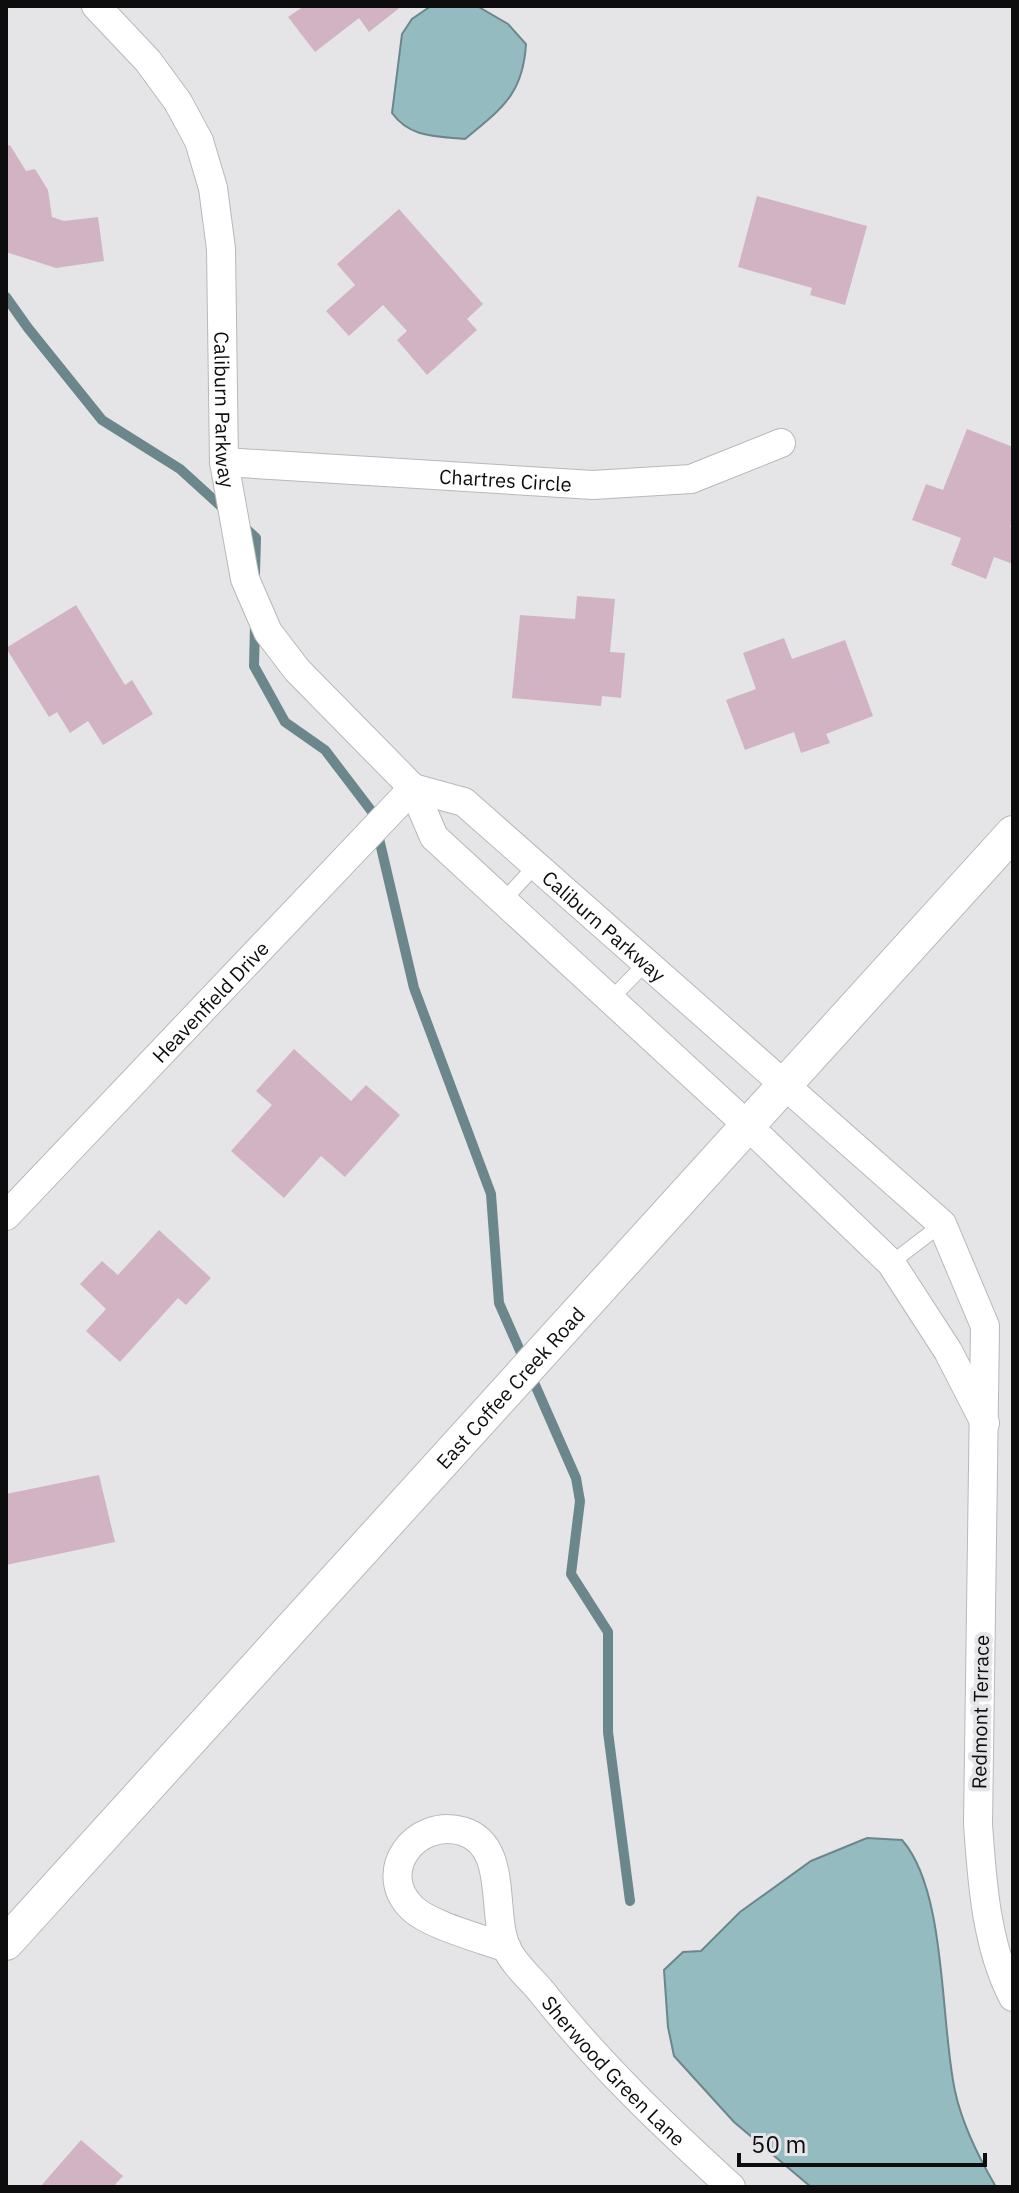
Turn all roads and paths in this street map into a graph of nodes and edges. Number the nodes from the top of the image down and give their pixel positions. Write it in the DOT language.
graph roads {
  1 [pos="96,6"];
  2 [pos="781,443"];
  3 [pos="224,462"];
  4 [pos="413,788"];
  5 [pos="1013,833"];
  6 [pos="536,865"];
  7 [pos="503,901"];
  8 [pos="647,962"];
  9 [pos="610,1000"];
  10 [pos="785,1084"];
  11 [pos="747,1125"];
  12 [pos="6,1216"];
  13 [pos="942,1224"];
  14 [pos="891,1263"];
  15 [pos="985,1423"];
  16 [pos="6,1943"];
  17 [pos="507,1948"];
  18 [pos="1013,1997"];
  19 [pos="731,2187"];
  1 -- 3 [label="street, Caliburn Parkway"];
  2 -- 3 [label="street, Chartres Circle"];
  3 -- 4 [label="street, Caliburn Parkway"];
  4 -- 6 [label="street, Caliburn Parkway"];
  4 -- 7 [label="street, Caliburn Parkway"];
  4 -- 12 [label="street, Heavenfield Drive"];
  5 -- 10 [label="street, East Coffee Creek Road"];
  6 -- 7 [label="lane"];
  6 -- 8 [label="street, Caliburn Parkway"];
  7 -- 9 [label="street, Caliburn Parkway"];
  8 -- 9 [label="lane"];
  8 -- 10 [label="street, Caliburn Parkway"];
  9 -- 11 [label="street, Caliburn Parkway"];
  10 -- 11 [label="street, East Coffee Creek Road"];
  10 -- 13 [label="street, Redmont Terrace"];
  11 -- 14 [label="street, Redmont Terrace"];
  11 -- 16 [label="street, East Coffee Creek Road"];
  13 -- 14 [label="lane"];
  13 -- 15 [label="street, Redmont Terrace"];
  14 -- 15 [label="street, Redmont Terrace"];
  15 -- 18 [label="street, Redmont Terrace"];
  17 -- 17 [label="street, Sherwood Green Lane"];
  17 -- 19 [label="street, Sherwood Green Lane"];
}
